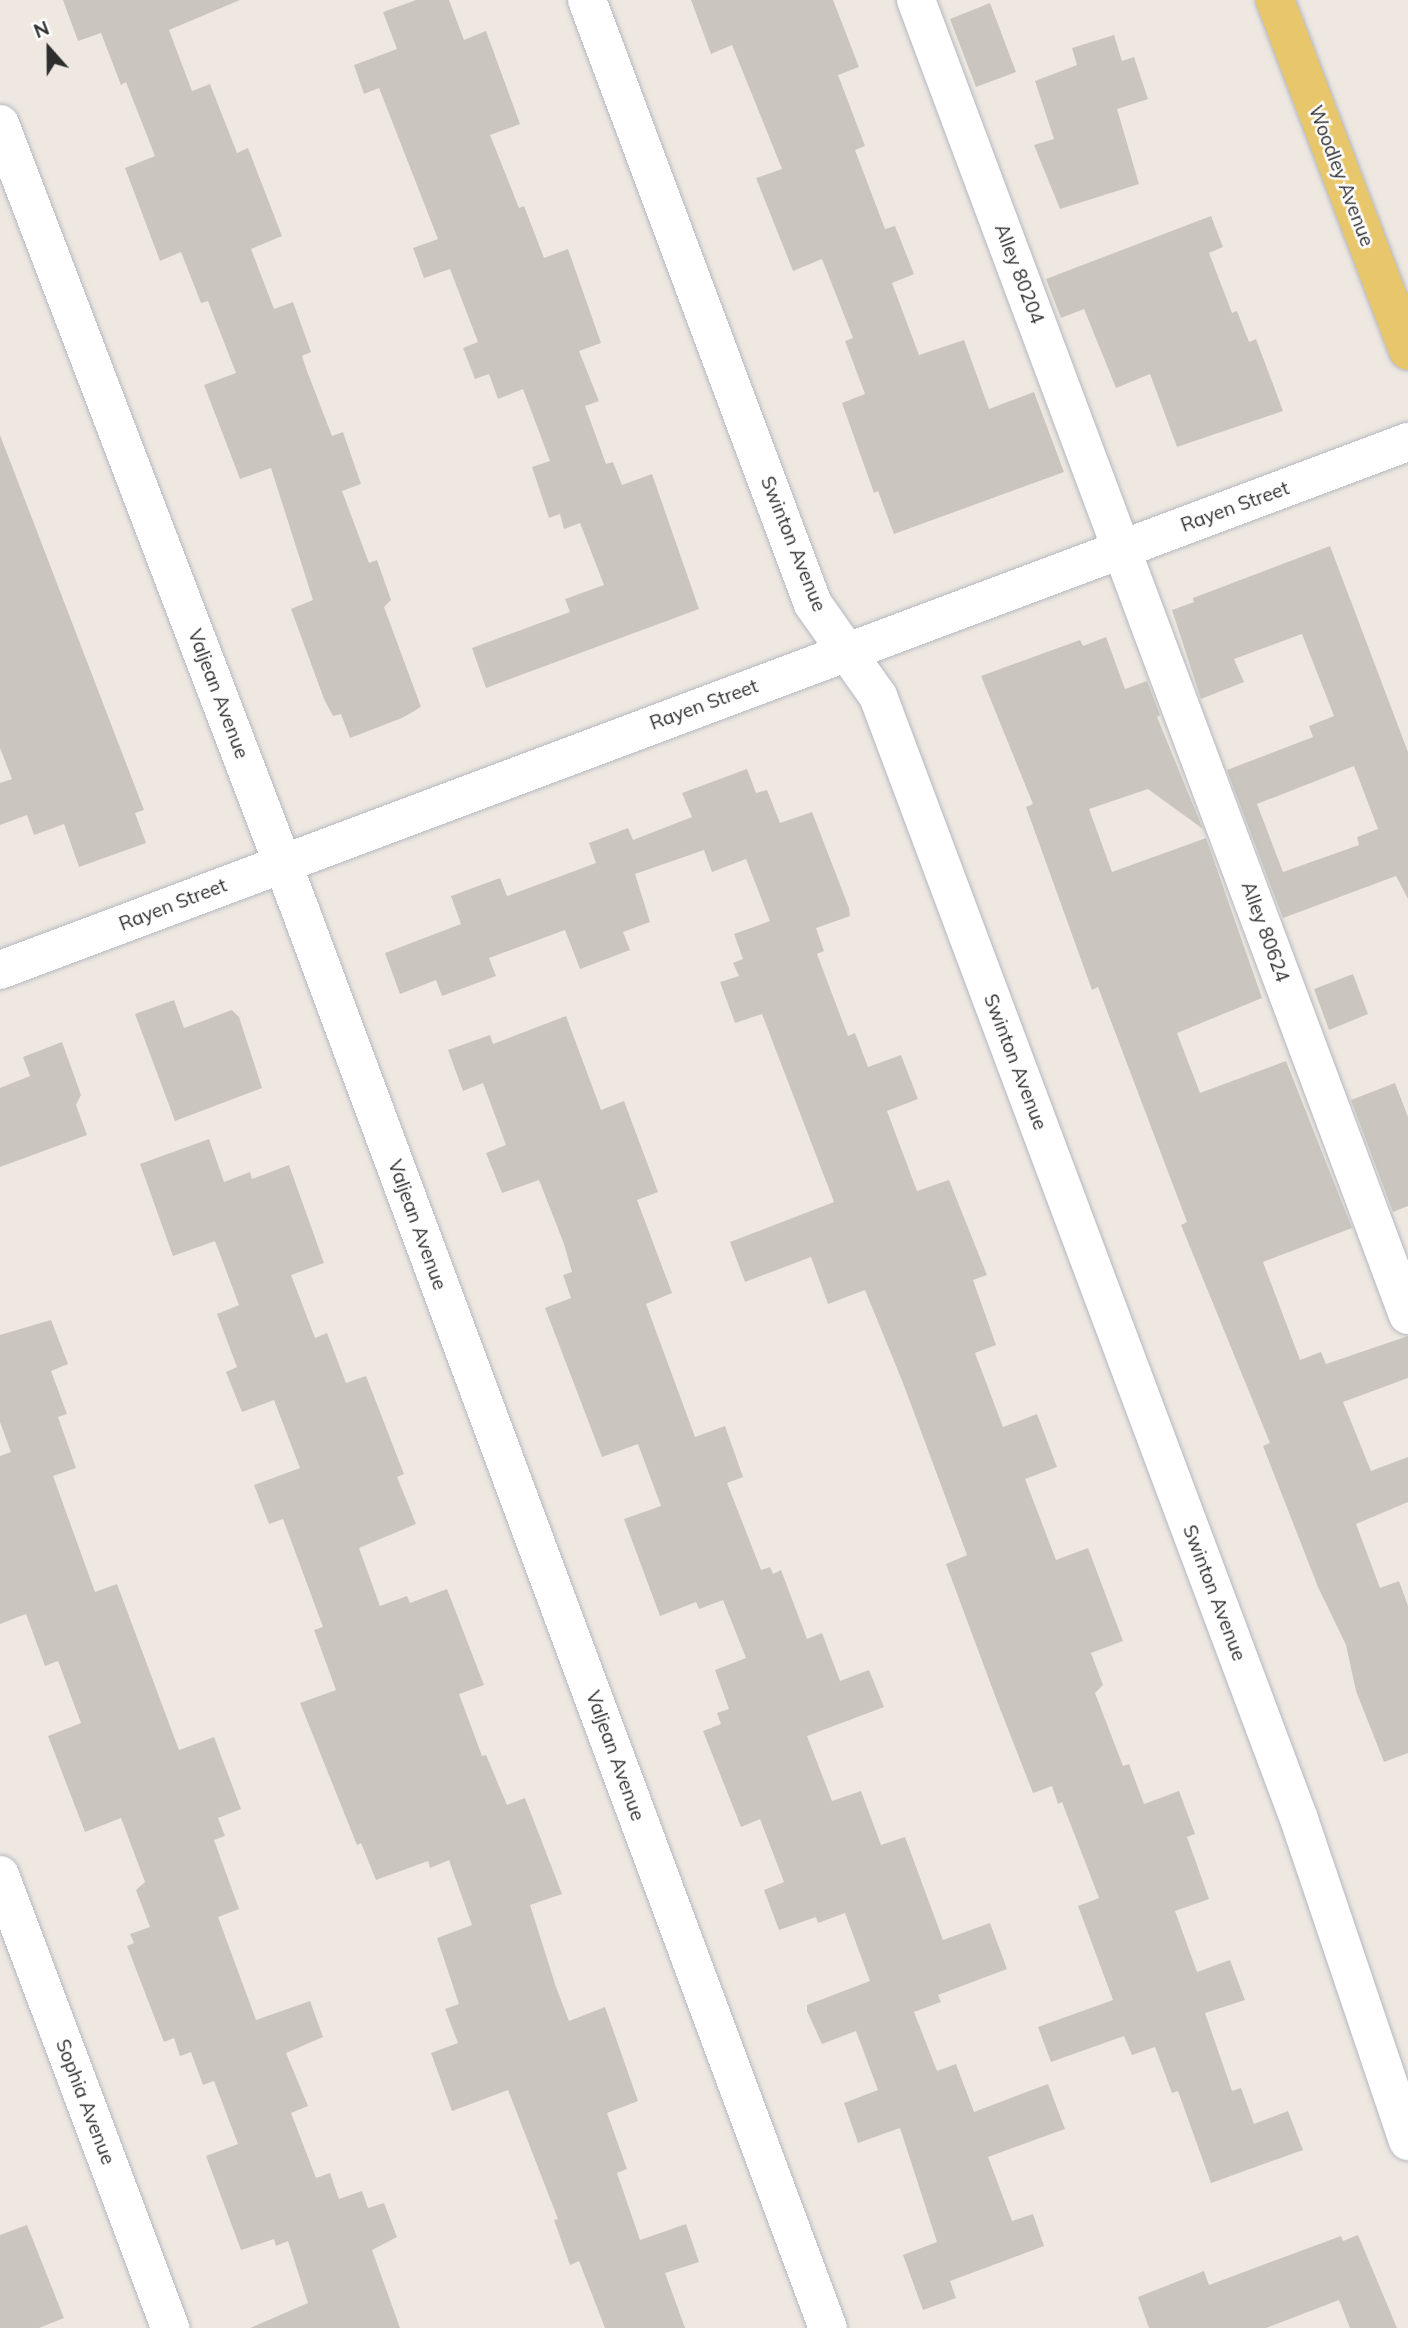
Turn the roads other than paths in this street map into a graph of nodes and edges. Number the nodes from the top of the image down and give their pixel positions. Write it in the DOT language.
graph roads {
  1 [pos="587,0"];
  2 [pos="916,0"];
  3 [pos="1275,0"];
  4 [pos="0,124"];
  5 [pos="1408,351"];
  6 [pos="1408,442"];
  7 [pos="1122,548"];
  8 [pos="848,654"];
  9 [pos="283,864"];
  10 [pos="0,970"];
  11 [pos="1408,1315"];
  12 [pos="0,1875"];
  13 [pos="1408,2141"];
  14 [pos="170,2328"];
  15 [pos="828,2328"];
  1 -- 8 [label="street, Swinton Avenue"];
  2 -- 7 [label="street, Alley 80204"];
  3 -- 5 [label="main road, Woodley Avenue"];
  4 -- 9 [label="street, Valjean Avenue"];
  6 -- 7 [label="street, Rayen Street"];
  7 -- 8 [label="street, Rayen Street"];
  7 -- 11 [label="street, Alley 80624"];
  8 -- 9 [label="street, Rayen Street"];
  8 -- 13 [label="street, Swinton Avenue"];
  9 -- 10 [label="street, Rayen Street"];
  9 -- 15 [label="street, Valjean Avenue"];
  12 -- 14 [label="street, Sophia Avenue"];
}
